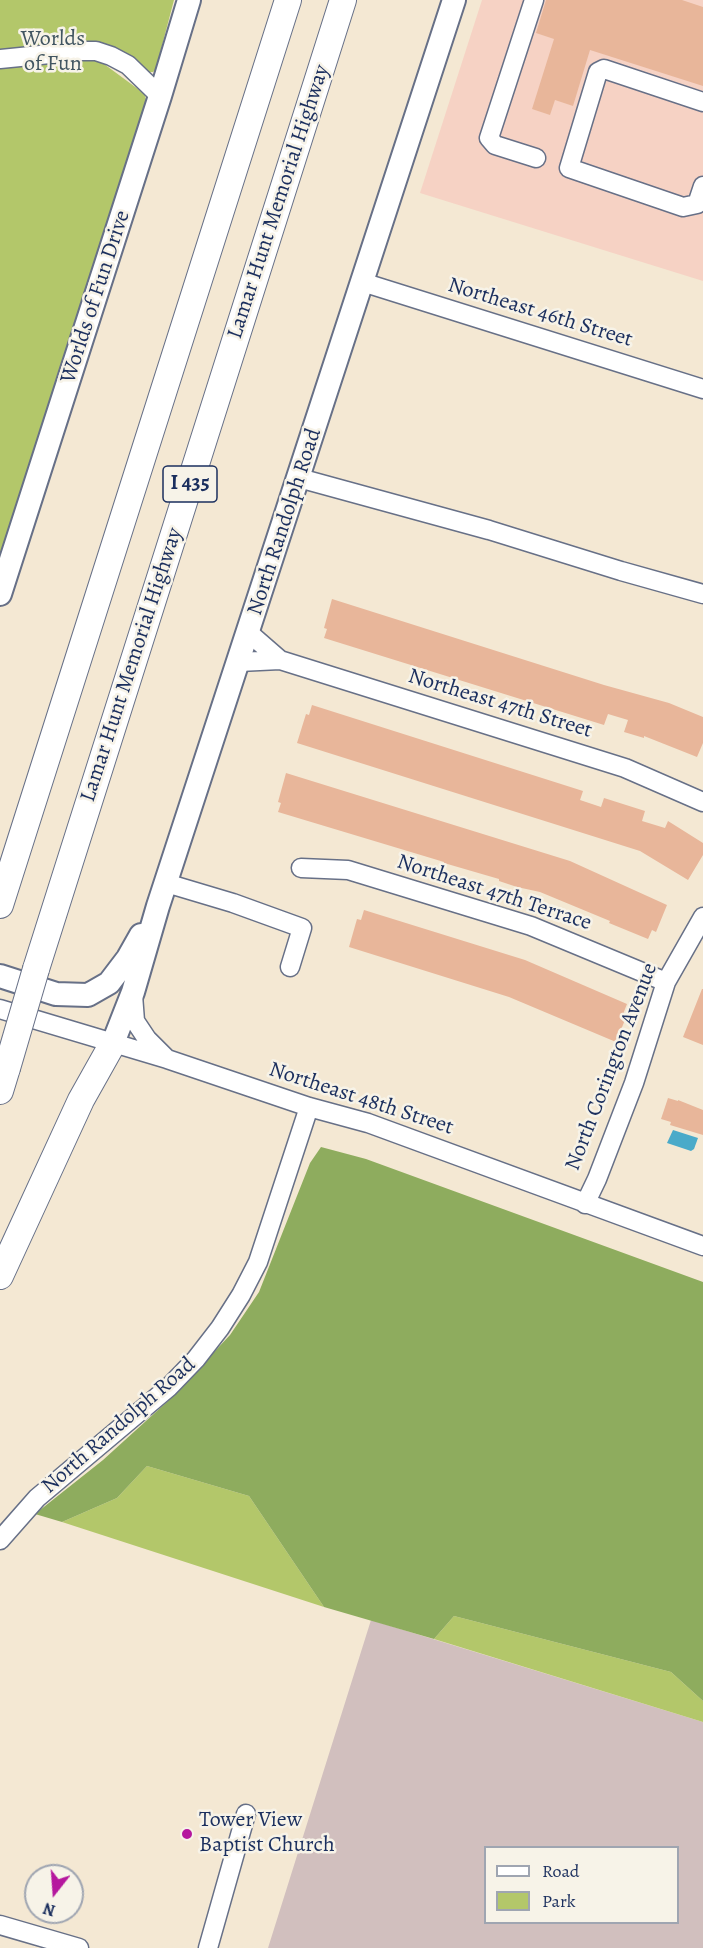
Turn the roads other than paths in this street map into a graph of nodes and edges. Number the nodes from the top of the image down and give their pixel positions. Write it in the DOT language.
graph roads {
  1 [pos="189,0"];
  2 [pos="288,0"];
  3 [pos="344,0"];
  4 [pos="454,0"];
  5 [pos="534,0"];
  6 [pos="0,59"];
  7 [pos="160,96"];
  8 [pos="703,102"];
  9 [pos="536,158"];
  10 [pos="703,186"];
  11 [pos="362,282"];
  12 [pos="703,389"];
  13 [pos="299,478"];
  14 [pos="0,594"];
  15 [pos="703,594"];
  16 [pos="249,633"];
  17 [pos="280,660"];
  18 [pos="239,662"];
  19 [pos="703,801"];
  20 [pos="301,868"];
  21 [pos="166,883"];
  22 [pos="0,905"];
  23 [pos="158,906"];
  24 [pos="703,917"];
  25 [pos="290,967"];
  26 [pos="0,976"];
  27 [pos="666,982"];
  28 [pos="133,992"];
  29 [pos="0,1009"];
  30 [pos="112,1043"];
  31 [pos="167,1059"];
  32 [pos="4,1080"];
  33 [pos="309,1107"];
  34 [pos="585,1204"];
  35 [pos="703,1246"];
  36 [pos="0,1276"];
  37 [pos="0,1540"];
  38 [pos="246,1814"];
  39 [pos="0,1925"];
  40 [pos="79,1948"];
  41 [pos="208,1948"];
  1 -- 7 [label="main road, Worlds of Fun Drive"];
  2 -- 22 [label="highway, I 435"];
  3 -- 32 [label="highway, Lamar Hunt Memorial Highway / I 435, bridge"];
  4 -- 11 [label="main road, North Randolph Road"];
  5 -- 9 [label="street"];
  6 -- 7 [label="street"];
  7 -- 14 [label="main road, Worlds of Fun Drive"];
  8 -- 10 [label="street"];
  11 -- 12 [label="street, Northeast 46th Street"];
  11 -- 13 [label="main road, North Randolph Road"];
  13 -- 15 [label="street"];
  13 -- 16 [label="main road, North Randolph Road"];
  16 -- 17 [label="street, Northeast 47th Street"];
  16 -- 18 [label="main road, North Randolph Road"];
  17 -- 18 [label="street, Northeast 47th Street"];
  17 -- 19 [label="street, Northeast 47th Street"];
  18 -- 21 [label="main road, North Randolph Road"];
  20 -- 27 [label="street, Northeast 47th Terrace"];
  21 -- 23 [label="main road, North Randolph Road"];
  21 -- 25 [label="street"];
  23 -- 26 [label="main road"];
  23 -- 28 [label="main road, North Randolph Road"];
  24 -- 27 [label="street, North Corington Avenue"];
  27 -- 34 [label="street, North Corington Avenue"];
  28 -- 30 [label="main road, North Randolph Road"];
  28 -- 31 [label="street"];
  29 -- 30 [label="street, Northeast 48th Street"];
  30 -- 31 [label="street, Northeast 48th Street"];
  30 -- 36 [label="highway"];
  31 -- 33 [label="street, Northeast 48th Street"];
  33 -- 34 [label="street, Northeast 48th Street"];
  33 -- 37 [label="street, North Randolph Road"];
  34 -- 35 [label="street, Northeast 48th Street"];
  38 -- 41 [label="street"];
  39 -- 40 [label="street"];
}
